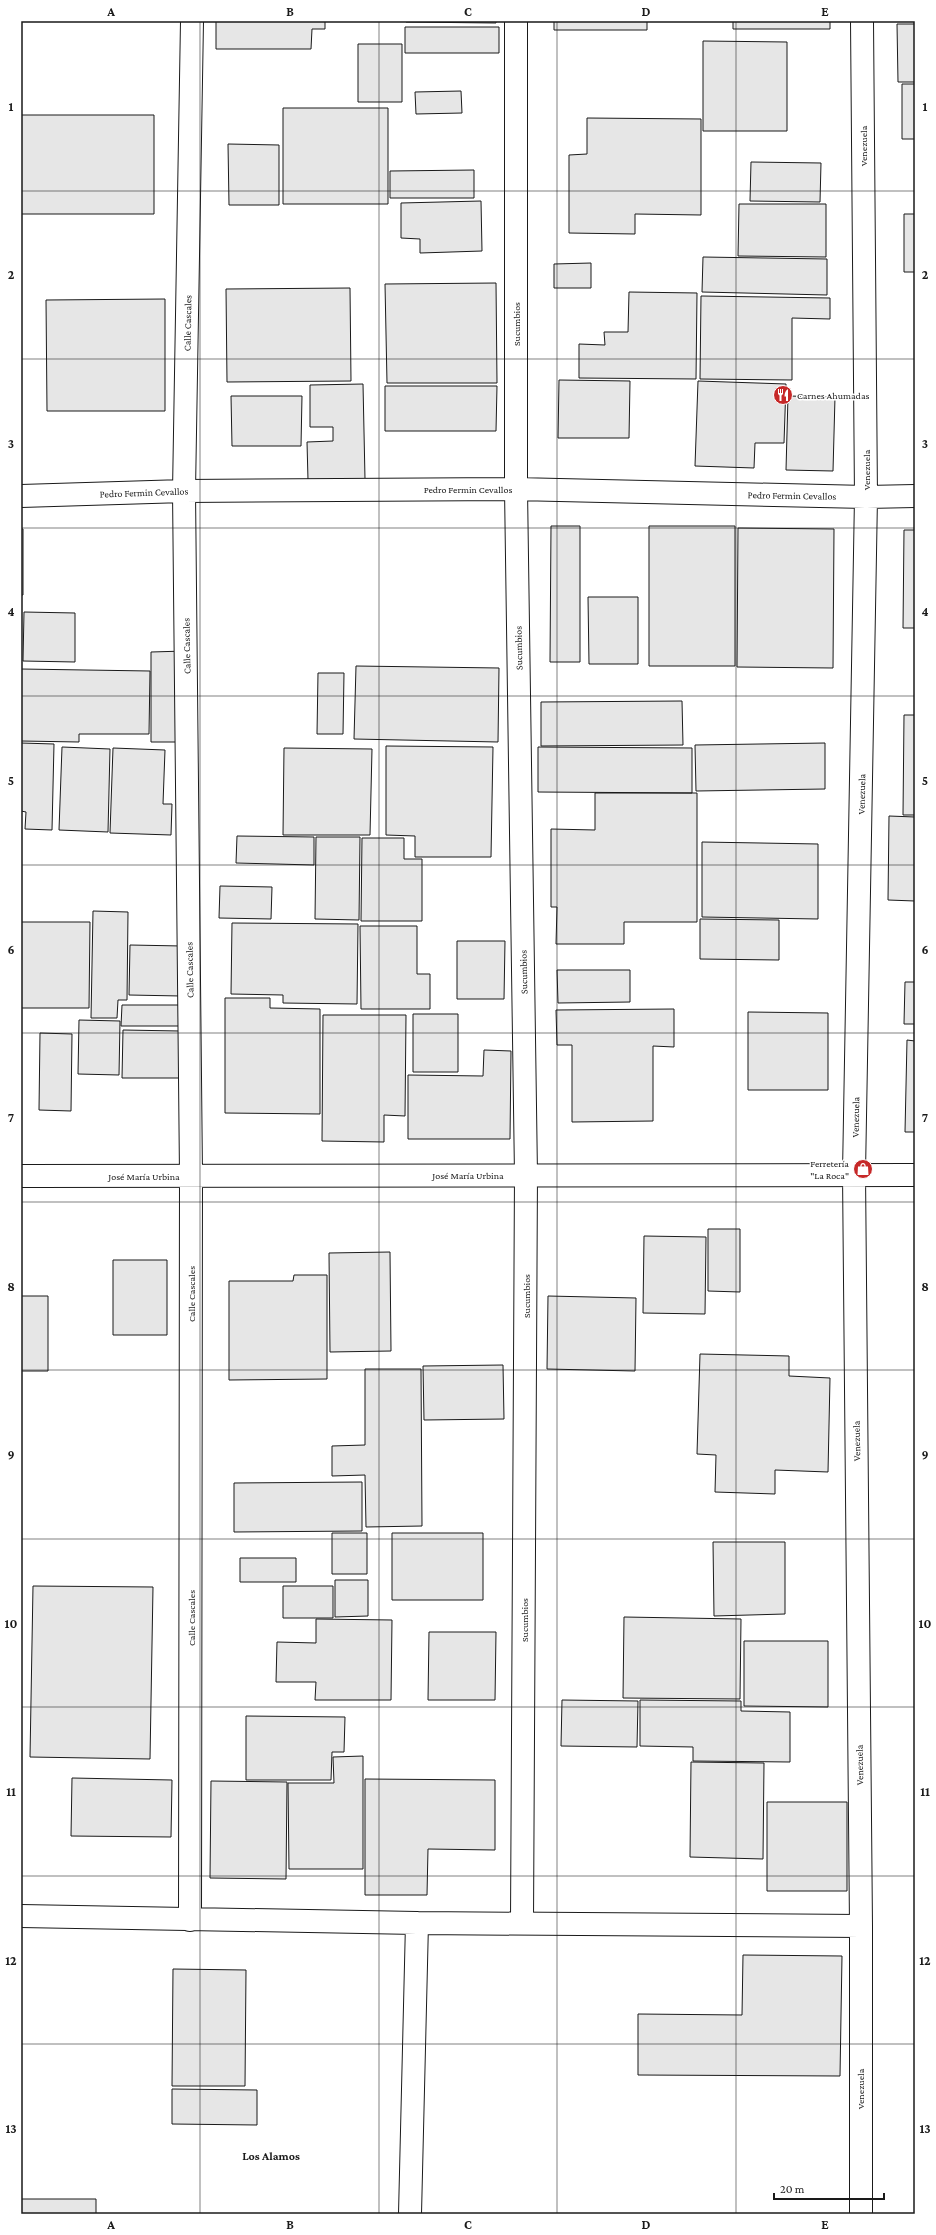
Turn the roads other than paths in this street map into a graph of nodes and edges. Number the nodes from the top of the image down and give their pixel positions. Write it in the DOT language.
graph roads {
  1 [pos="192,21"];
  2 [pos="516,21"];
  3 [pos="862,21"];
  4 [pos="516,489"];
  5 [pos="184,491"];
  6 [pos="21,496"];
  7 [pos="915,496"];
  8 [pos="866,497"];
  9 [pos="526,1174"];
  10 [pos="854,1174"];
  11 [pos="192,1175"];
  12 [pos="915,1175"];
  13 [pos="21,1176"];
  14 [pos="21,1916"];
  15 [pos="190,1920"];
  16 [pos="522,1922"];
  17 [pos="417,1923"];
  18 [pos="861,1926"];
  19 [pos="410,2214"];
  20 [pos="861,2214"];
  1 -- 5 [label="street, Calle Cascales"];
  2 -- 4 [label="street, Sucumbios"];
  3 -- 8 [label="street, Venezuela"];
  4 -- 5 [label="street, Pedro Fermin Cevallos"];
  4 -- 8 [label="street, Pedro Fermin Cevallos"];
  4 -- 9 [label="street, Sucumbios"];
  5 -- 6 [label="street, Pedro Fermin Cevallos"];
  5 -- 11 [label="street, Calle Cascales"];
  7 -- 8 [label="street, Pedro Fermin Cevallos"];
  8 -- 10 [label="street, Venezuela"];
  9 -- 10 [label="street, José María Urbina"];
  9 -- 11 [label="street, José María Urbina"];
  9 -- 16 [label="street, Sucumbios"];
  10 -- 12 [label="street, José María Urbina"];
  10 -- 18 [label="street, Venezuela"];
  11 -- 13 [label="street, José María Urbina"];
  11 -- 15 [label="street, Calle Cascales"];
  14 -- 15 [label="street"];
  15 -- 17 [label="street"];
  16 -- 17 [label="street"];
  16 -- 18 [label="street"];
  17 -- 19 [label="street"];
  18 -- 20 [label="street, Venezuela"];
}
